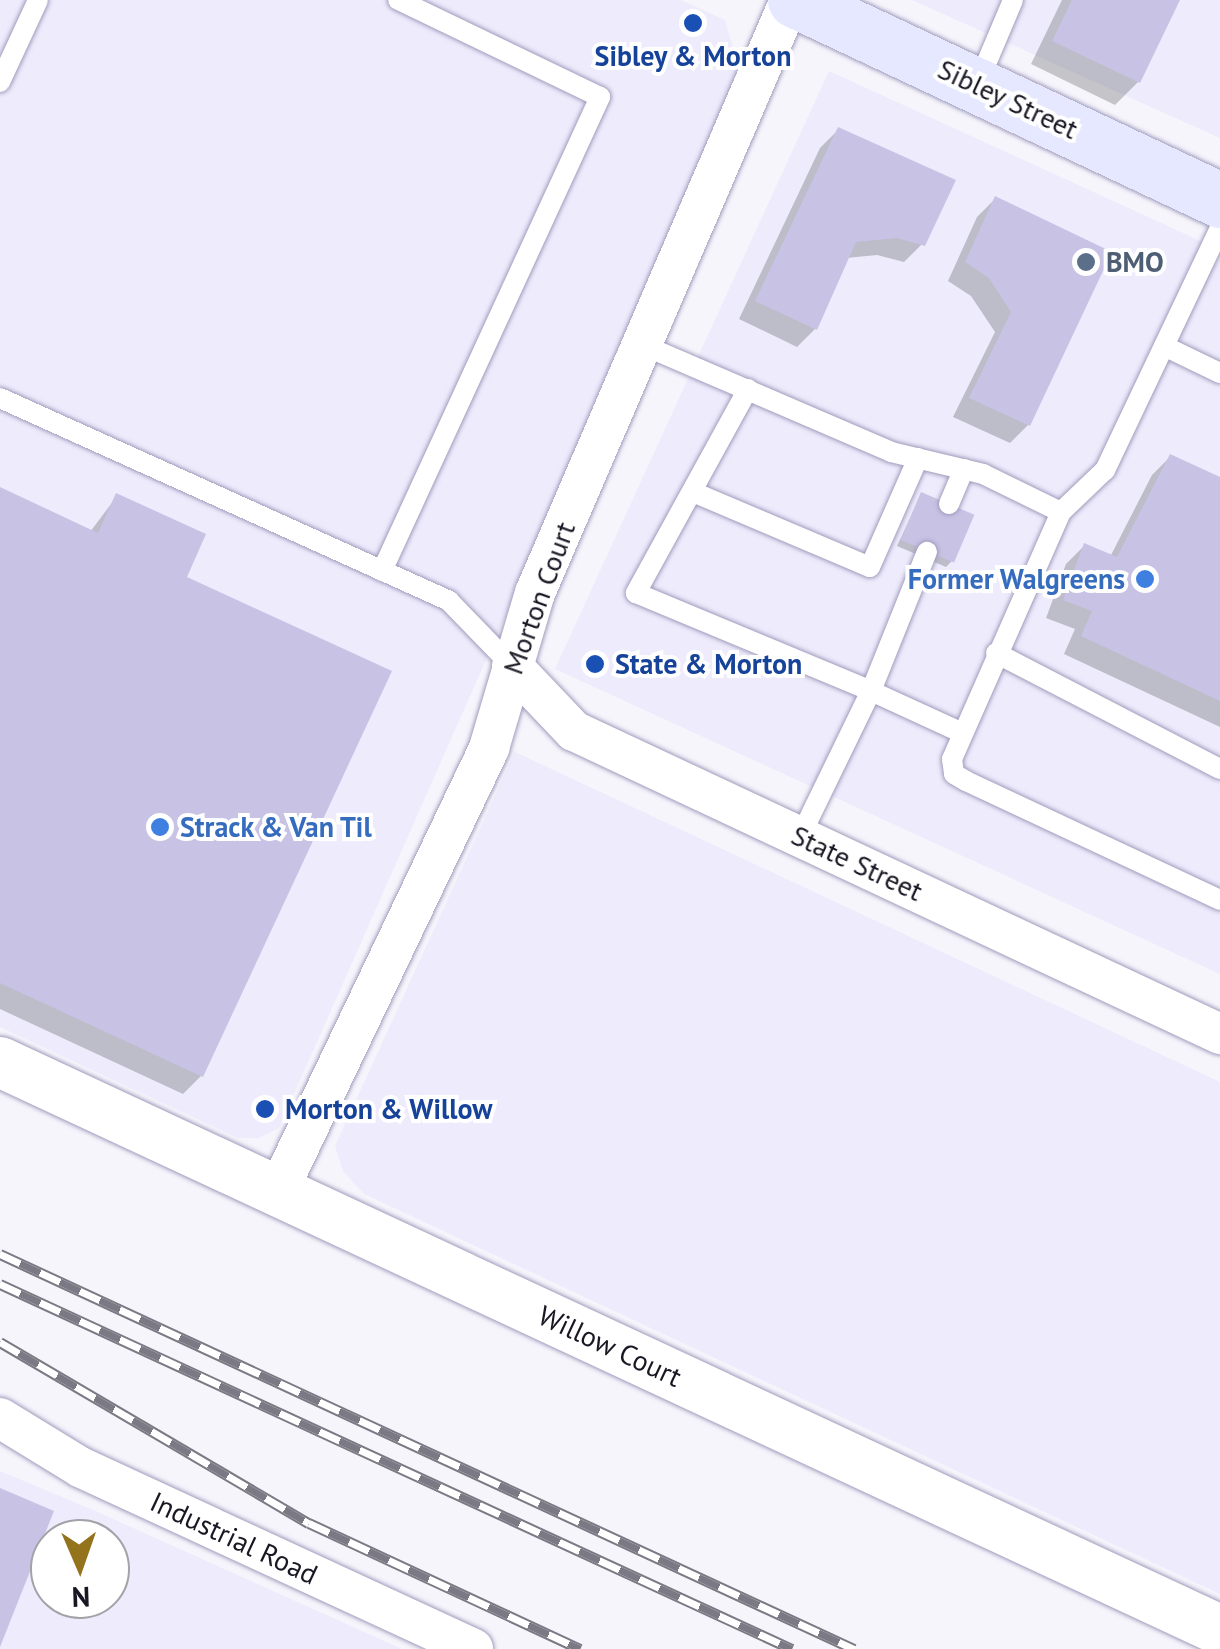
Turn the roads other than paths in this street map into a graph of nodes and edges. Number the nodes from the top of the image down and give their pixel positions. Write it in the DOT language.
graph roads {
  1 [pos="38,0"];
  2 [pos="398,0"];
  3 [pos="792,0"];
  4 [pos="1013,0"];
  5 [pos="6,55"];
  6 [pos="0,82"];
  7 [pos="978,85"];
  8 [pos="1220,200"];
  9 [pos="1220,228"];
  10 [pos="644,345"];
  11 [pos="1164,346"];
  12 [pos="1220,373"];
  13 [pos="748,389"];
  14 [pos="0,398"];
  15 [pos="918,458"];
  16 [pos="964,470"];
  17 [pos="693,492"];
  18 [pos="948,504"];
  19 [pos="1061,512"];
  20 [pos="927,552"];
  21 [pos="382,571"];
  22 [pos="996,653"];
  23 [pos="512,666"];
  24 [pos="871,690"];
  25 [pos="960,732"];
  26 [pos="1220,769"];
  27 [pos="800,837"];
  28 [pos="1220,900"];
  29 [pos="1220,1034"];
  30 [pos="0,1062"];
  31 [pos="278,1192"];
  32 [pos="0,1418"];
  33 [pos="1220,1630"];
  34 [pos="473,1649"];
  1 -- 5 [label="lane"];
  2 -- 21 [label="lane"];
  3 -- 7 [label="main road, Sibley Street"];
  3 -- 10 [label="street, Morton Court"];
  4 -- 7 [label="lane"];
  5 -- 6 [label="lane"];
  7 -- 8 [label="main road, Sibley Street"];
  9 -- 11 [label="lane"];
  10 -- 13 [label="lane"];
  10 -- 23 [label="street, Morton Court"];
  11 -- 12 [label="lane"];
  11 -- 19 [label="lane"];
  13 -- 15 [label="lane"];
  13 -- 17 [label="lane"];
  14 -- 21 [label="lane"];
  15 -- 16 [label="lane"];
  15 -- 17 [label="lane"];
  16 -- 18 [label="lane"];
  16 -- 19 [label="lane"];
  17 -- 24 [label="lane"];
  19 -- 22 [label="lane"];
  20 -- 24 [label="lane"];
  21 -- 23 [label="lane"];
  22 -- 25 [label="lane"];
  22 -- 26 [label="lane"];
  23 -- 27 [label="street, State Street"];
  23 -- 31 [label="street, Morton Court"];
  24 -- 25 [label="lane"];
  24 -- 27 [label="lane"];
  25 -- 28 [label="lane"];
  27 -- 29 [label="street, State Street"];
  30 -- 31 [label="street, Willow Court"];
  31 -- 33 [label="street, Willow Court"];
  32 -- 34 [label="street, Industrial Road"];
}
